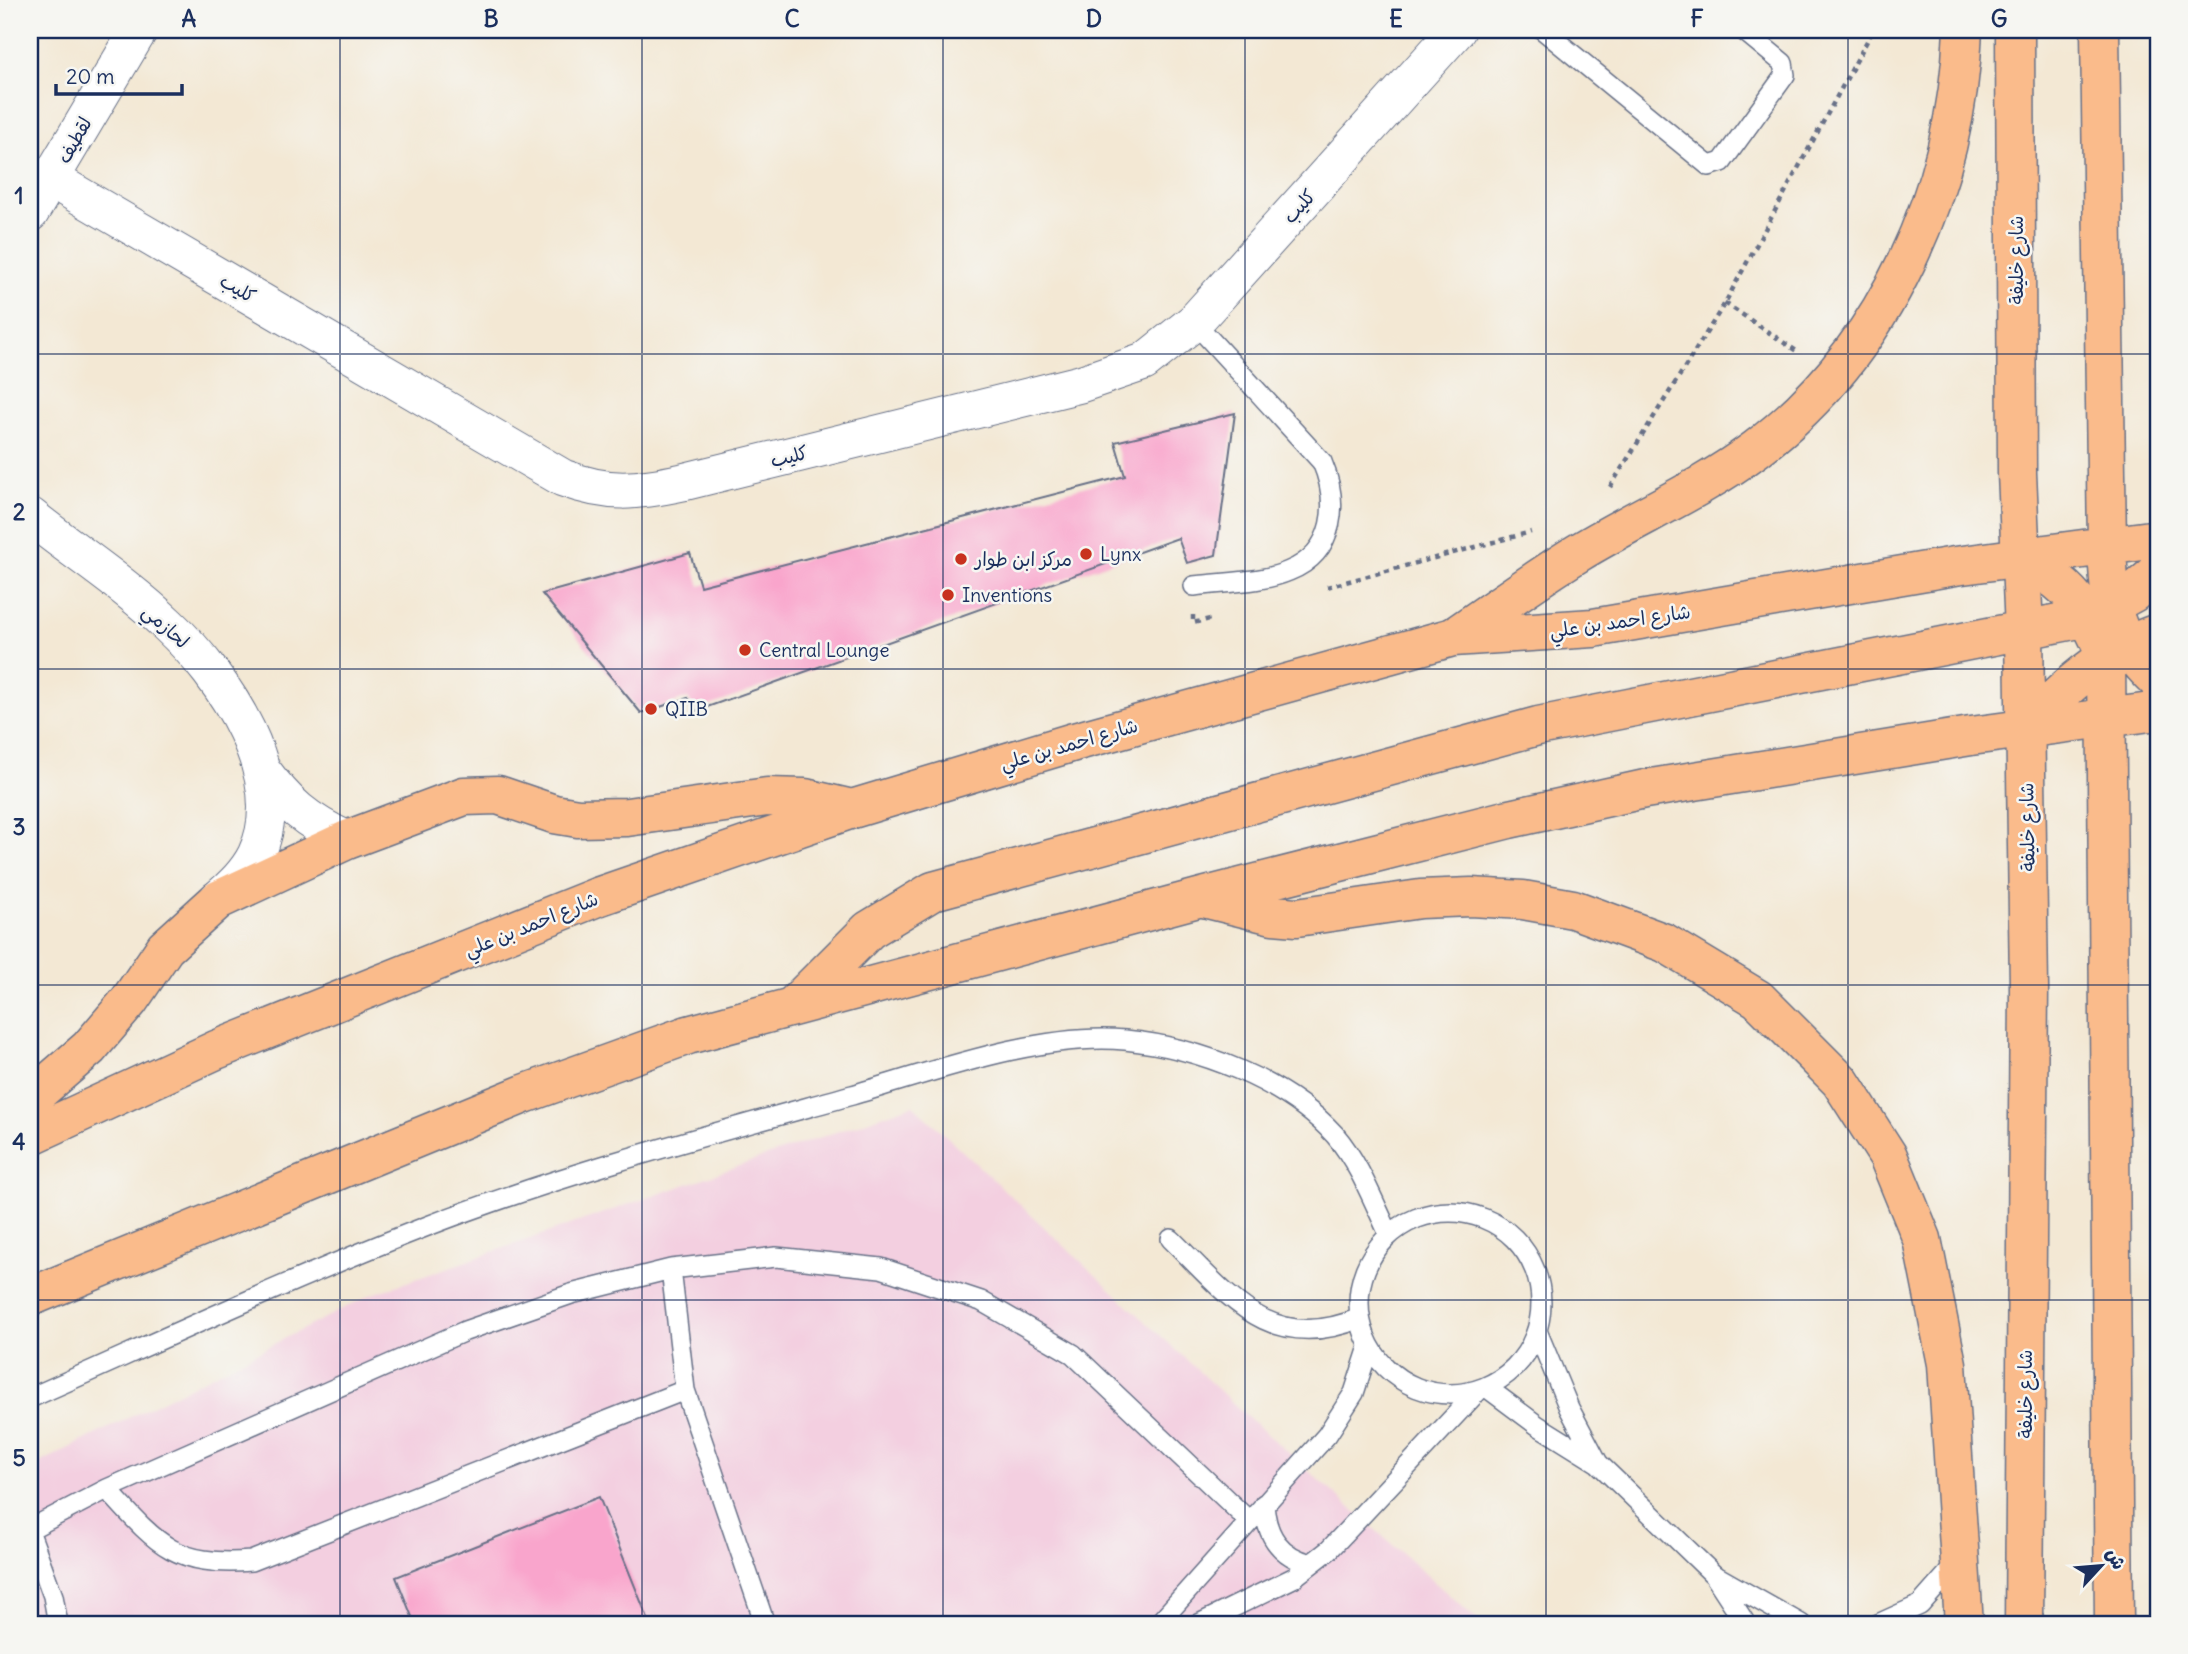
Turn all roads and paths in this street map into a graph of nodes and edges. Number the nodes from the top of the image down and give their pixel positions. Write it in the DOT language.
graph roads {
  1 [pos="139,30"];
  2 [pos="1457,30"];
  3 [pos="1543,30"];
  4 [pos="1743,30"];
  5 [pos="1873,30"];
  6 [pos="1963,30"];
  7 [pos="2015,30"];
  8 [pos="2100,30"];
  9 [pos="51,179"];
  10 [pos="30,214"];
  11 [pos="1725,303"];
  12 [pos="1194,322"];
  13 [pos="1833,376"];
  14 [pos="1601,497"];
  15 [pos="30,516"];
  16 [pos="1544,528"];
  17 [pos="2158,539"];
  18 [pos="2107,547"];
  19 [pos="2021,559"];
  20 [pos="2158,572"];
  21 [pos="1194,586"];
  22 [pos="1323,588"];
  23 [pos="2100,612"];
  24 [pos="1219,616"];
  25 [pos="2024,630"];
  26 [pos="1453,637"];
  27 [pos="2130,644"];
  28 [pos="2158,681"];
  29 [pos="2158,710"];
  30 [pos="2108,718"];
  31 [pos="2026,729"];
  32 [pos="261,769"];
  33 [pos="852,809"];
  34 [pos="347,840"];
  35 [pos="1202,897"];
  36 [pos="218,900"];
  37 [pos="793,1007"];
  38 [pos="30,1099"];
  39 [pos="30,1136"];
  40 [pos="1390,1234"];
  41 [pos="1171,1239"];
  42 [pos="671,1269"];
  43 [pos="81,1275"];
  44 [pos="30,1297"];
  45 [pos="1360,1318"];
  46 [pos="30,1320"];
  47 [pos="1536,1331"];
  48 [pos="1369,1347"];
  49 [pos="1483,1388"];
  50 [pos="685,1390"];
  51 [pos="30,1398"];
  52 [pos="1598,1464"];
  53 [pos="107,1489"];
  54 [pos="1264,1504"];
  55 [pos="1249,1521"];
  56 [pos="30,1531"];
  57 [pos="1961,1559"];
  58 [pos="1311,1564"];
  59 [pos="1714,1574"];
  60 [pos="58,1624"];
  61 [pos="765,1624"];
  62 [pos="1158,1624"];
  63 [pos="1199,1624"];
  64 [pos="1746,1624"];
  65 [pos="1801,1624"];
  66 [pos="1878,1624"];
  67 [pos="1964,1624"];
  68 [pos="2024,1624"];
  69 [pos="2114,1624"];
  1 -- 9 [label="street, لقطيف"];
  2 -- 12 [label="street, كليب"];
  3 -- 4 [label="lane"];
  5 -- 11 [label="path"];
  6 -- 13 [label="main road"];
  7 -- 19 [label="main road, شارع خليفة"];
  8 -- 18 [label="main road"];
  9 -- 10 [label="street, لقطيف"];
  9 -- 12 [label="street, كليب"];
  11 -- 13 [label="path"];
  11 -- 14 [label="path"];
  12 -- 21 [label="lane"];
  13 -- 26 [label="main road"];
  15 -- 32 [label="street, لحازمي"];
  16 -- 22 [label="path"];
  17 -- 18 [label="main road, شارع احمد بن علي"];
  18 -- 19 [label="main road, شارع احمد بن علي"];
  18 -- 23 [label="main road"];
  19 -- 23 [label="main road"];
  19 -- 25 [label="main road, شارع خليفة"];
  19 -- 26 [label="main road, شارع احمد بن علي"];
  20 -- 23 [label="main road"];
  21 -- 24 [label="path"];
  23 -- 25 [label="main road"];
  23 -- 27 [label="main road"];
  25 -- 31 [label="main road, شارع خليفة"];
  25 -- 37 [label="main road"];
  26 -- 33 [label="main road, شارع احمد بن علي"];
  27 -- 28 [label="main road"];
  27 -- 30 [label="main road"];
  27 -- 31 [label="main road"];
  29 -- 30 [label="main road"];
  30 -- 31 [label="main road"];
  30 -- 69 [label="main road"];
  31 -- 35 [label="main road"];
  31 -- 68 [label="main road, شارع خليفة"];
  32 -- 34 [label="street, لحازمي"];
  32 -- 36 [label="street, لحازمي"];
  33 -- 34 [label="main road"];
  33 -- 39 [label="main road, شارع احمد بن علي"];
  34 -- 36 [label="main road"];
  35 -- 37 [label="main road"];
  35 -- 57 [label="main road"];
  36 -- 38 [label="main road"];
  37 -- 43 [label="main road"];
  40 -- 45 [label="lane"];
  40 -- 47 [label="lane"];
  40 -- 51 [label="lane"];
  41 -- 45 [label="lane"];
  42 -- 50 [label="lane"];
  42 -- 53 [label="lane"];
  42 -- 55 [label="lane"];
  43 -- 44 [label="main road"];
  43 -- 46 [label="main road"];
  45 -- 48 [label="lane"];
  47 -- 49 [label="lane"];
  47 -- 52 [label="lane"];
  48 -- 49 [label="lane"];
  48 -- 54 [label="lane"];
  49 -- 52 [label="lane"];
  49 -- 58 [label="lane"];
  50 -- 53 [label="lane"];
  50 -- 61 [label="lane"];
  52 -- 59 [label="lane"];
  53 -- 56 [label="lane"];
  54 -- 55 [label="lane"];
  54 -- 58 [label="lane"];
  55 -- 62 [label="lane"];
  56 -- 60 [label="lane"];
  57 -- 66 [label="lane"];
  57 -- 67 [label="main road"];
  58 -- 63 [label="lane"];
  59 -- 64 [label="lane"];
  59 -- 65 [label="lane"];
}
